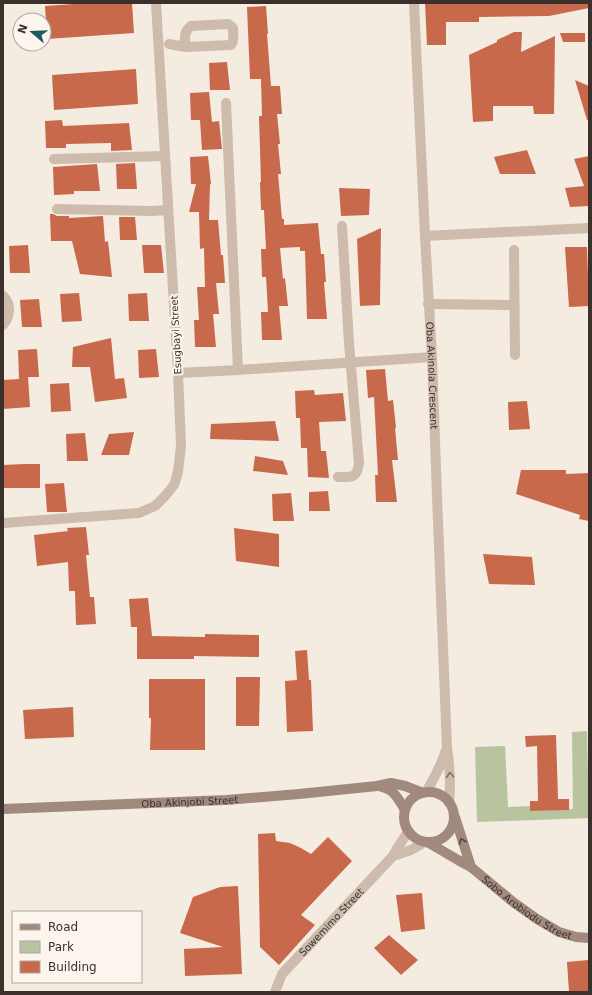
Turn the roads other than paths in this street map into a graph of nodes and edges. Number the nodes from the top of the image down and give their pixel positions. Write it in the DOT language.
graph roads {
  1 [pos="156,3"];
  2 [pos="414,3"];
  3 [pos="169,44"];
  4 [pos="186,47"];
  5 [pos="226,103"];
  6 [pos="164,156"];
  7 [pos="54,159"];
  8 [pos="57,209"];
  9 [pos="168,210"];
  10 [pos="342,226"];
  11 [pos="589,228"];
  12 [pos="425,236"];
  13 [pos="514,250"];
  14 [pos="3,296"];
  15 [pos="428,304"];
  16 [pos="514,304"];
  17 [pos="3,325"];
  18 [pos="515,355"];
  19 [pos="432,357"];
  20 [pos="350,362"];
  21 [pos="238,370"];
  22 [pos="178,373"];
  23 [pos="338,477"];
  24 [pos="3,523"];
  25 [pos="447,748"];
  26 [pos="377,786"];
  27 [pos="424,793"];
  28 [pos="449,803"];
  29 [pos="3,809"];
  30 [pos="405,810"];
  31 [pos="454,815"];
  32 [pos="408,832"];
  33 [pos="427,842"];
  34 [pos="393,856"];
  35 [pos="470,867"];
  36 [pos="589,938"];
  37 [pos="275,992"];
  1 -- 6 [label="street, Esugbayi Street"];
  2 -- 12 [label="street, Oba Akinola Crescent"];
  3 -- 4 [label="street"];
  4 -- 4 [label="street"];
  5 -- 21 [label="street"];
  6 -- 7 [label="street"];
  6 -- 9 [label="street, Esugbayi Street"];
  8 -- 9 [label="street"];
  9 -- 22 [label="street, Esugbayi Street"];
  10 -- 20 [label="street"];
  11 -- 12 [label="street"];
  12 -- 15 [label="street, Oba Akinola Crescent"];
  13 -- 16 [label="street"];
  14 -- 17 [label="street"];
  15 -- 16 [label="street"];
  15 -- 19 [label="street, Oba Akinola Crescent"];
  16 -- 18 [label="street"];
  19 -- 20 [label="street"];
  19 -- 25 [label="street, Oba Akinola Crescent"];
  20 -- 21 [label="street"];
  20 -- 23 [label="street"];
  21 -- 22 [label="street"];
  22 -- 24 [label="street, Esugbayi Street"];
  25 -- 27 [label="street, Oba Akinola Crescent"];
  28 -- 25 [label="street, Oba Akinola Crescent, one-way"];
  26 -- 27 [label="street, Oba Akinjobi Street"];
  26 -- 29 [label="street, Oba Akinjobi Street"];
  26 -- 30 [label="street"];
  27 -- 28 [label="street"];
  27 -- 30 [label="street"];
  28 -- 31 [label="street"];
  30 -- 32 [label="street"];
  31 -- 33 [label="street"];
  35 -- 31 [label="street, one-way"];
  32 -- 33 [label="street"];
  32 -- 34 [label="street, Sowemimo Street"];
  33 -- 34 [label="street, Sowemimo Street"];
  33 -- 35 [label="street, Sobo Arobiodu Street"];
  34 -- 37 [label="street, Sowemimo Street"];
  35 -- 36 [label="street, Sobo Arobiodu Street"];
}
